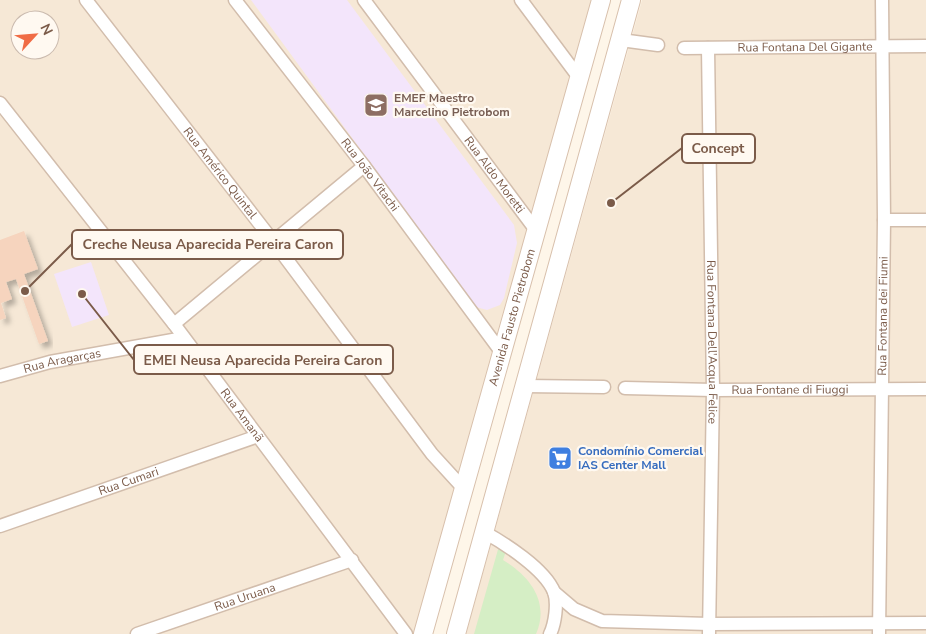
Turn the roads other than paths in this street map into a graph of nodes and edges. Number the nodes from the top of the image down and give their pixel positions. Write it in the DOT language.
graph roads {
  1 [pos="86,0"];
  2 [pos="235,0"];
  3 [pos="364,0"];
  4 [pos="521,0"];
  5 [pos="601,0"];
  6 [pos="631,0"];
  7 [pos="882,0"];
  8 [pos="620,40"];
  9 [pos="658,45"];
  10 [pos="882,46"];
  11 [pos="926,46"];
  12 [pos="684,48"];
  13 [pos="708,48"];
  14 [pos="580,79"];
  15 [pos="0,104"];
  16 [pos="364,166"];
  17 [pos="884,220"];
  18 [pos="926,220"];
  19 [pos="535,228"];
  20 [pos="273,242"];
  21 [pos="174,324"];
  22 [pos="184,338"];
  23 [pos="502,353"];
  24 [pos="0,376"];
  25 [pos="525,386"];
  26 [pos="604,387"];
  27 [pos="625,388"];
  28 [pos="882,388"];
  29 [pos="926,389"];
  30 [pos="713,390"];
  31 [pos="258,436"];
  32 [pos="464,489"];
  33 [pos="0,526"];
  34 [pos="484,532"];
  35 [pos="352,560"];
  36 [pos="554,592"];
  37 [pos="926,623"];
  38 [pos="879,628"];
  39 [pos="709,629"];
  40 [pos="400,631"];
  41 [pos="137,634"];
  42 [pos="422,634"];
  43 [pos="456,634"];
  44 [pos="550,634"];
  1 -- 20 [label="street, Rua Américo Quintal"];
  2 -- 16 [label="street, Rua João Vitachi"];
  3 -- 19 [label="street, Rua Aldo Moretti"];
  4 -- 14 [label="street"];
  5 -- 14 [label="main road, Avenida Fausto Pietrobom"];
  6 -- 8 [label="main road"];
  7 -- 10 [label="street, Rua Fontana dei Fiumi"];
  8 -- 9 [label="street"];
  8 -- 25 [label="main road"];
  10 -- 11 [label="street, Rua Fontana Del Gigante"];
  10 -- 13 [label="street, Rua Fontana Del Gigante"];
  10 -- 17 [label="street, Rua Fontana dei Fiumi"];
  12 -- 13 [label="street, Rua Fontana Del Gigante"];
  13 -- 30 [label="street, Rua Fontana Dell'Acqua Felice"];
  14 -- 19 [label="main road, Avenida Fausto Pietrobom"];
  15 -- 21 [label="street, Rua Amanã"];
  16 -- 20 [label="street"];
  16 -- 23 [label="street, Rua João Vitachi"];
  17 -- 18 [label="street"];
  17 -- 28 [label="street, Rua Fontana dei Fiumi"];
  19 -- 23 [label="main road, Avenida Fausto Pietrobom"];
  20 -- 21 [label="street"];
  20 -- 32 [label="street, Rua Américo Quintal"];
  21 -- 22 [label="street, Rua Amanã"];
  22 -- 24 [label="street, Rua Aragarças"];
  22 -- 31 [label="street, Rua Amanã"];
  23 -- 32 [label="main road, Avenida Fausto Pietrobom"];
  25 -- 26 [label="street"];
  25 -- 34 [label="main road"];
  27 -- 30 [label="street, Rua Fontane di Fiuggi"];
  28 -- 29 [label="street, Rua Fontane di Fiuggi"];
  28 -- 30 [label="street, Rua Fontane di Fiuggi"];
  28 -- 38 [label="street, Rua Fontana dei Fiumi"];
  30 -- 39 [label="street, Rua Fontana Dell'Acqua Felice"];
  31 -- 33 [label="street, Rua Cumari"];
  31 -- 35 [label="street, Rua Amanã"];
  32 -- 42 [label="main road, Avenida Fausto Pietrobom"];
  34 -- 36 [label="street"];
  34 -- 43 [label="main road"];
  35 -- 40 [label="street, Rua Amanã"];
  35 -- 41 [label="street, Rua Uruana"];
  36 -- 39 [label="street"];
  36 -- 44 [label="street"];
  37 -- 38 [label="street"];
  38 -- 39 [label="street"];
}
